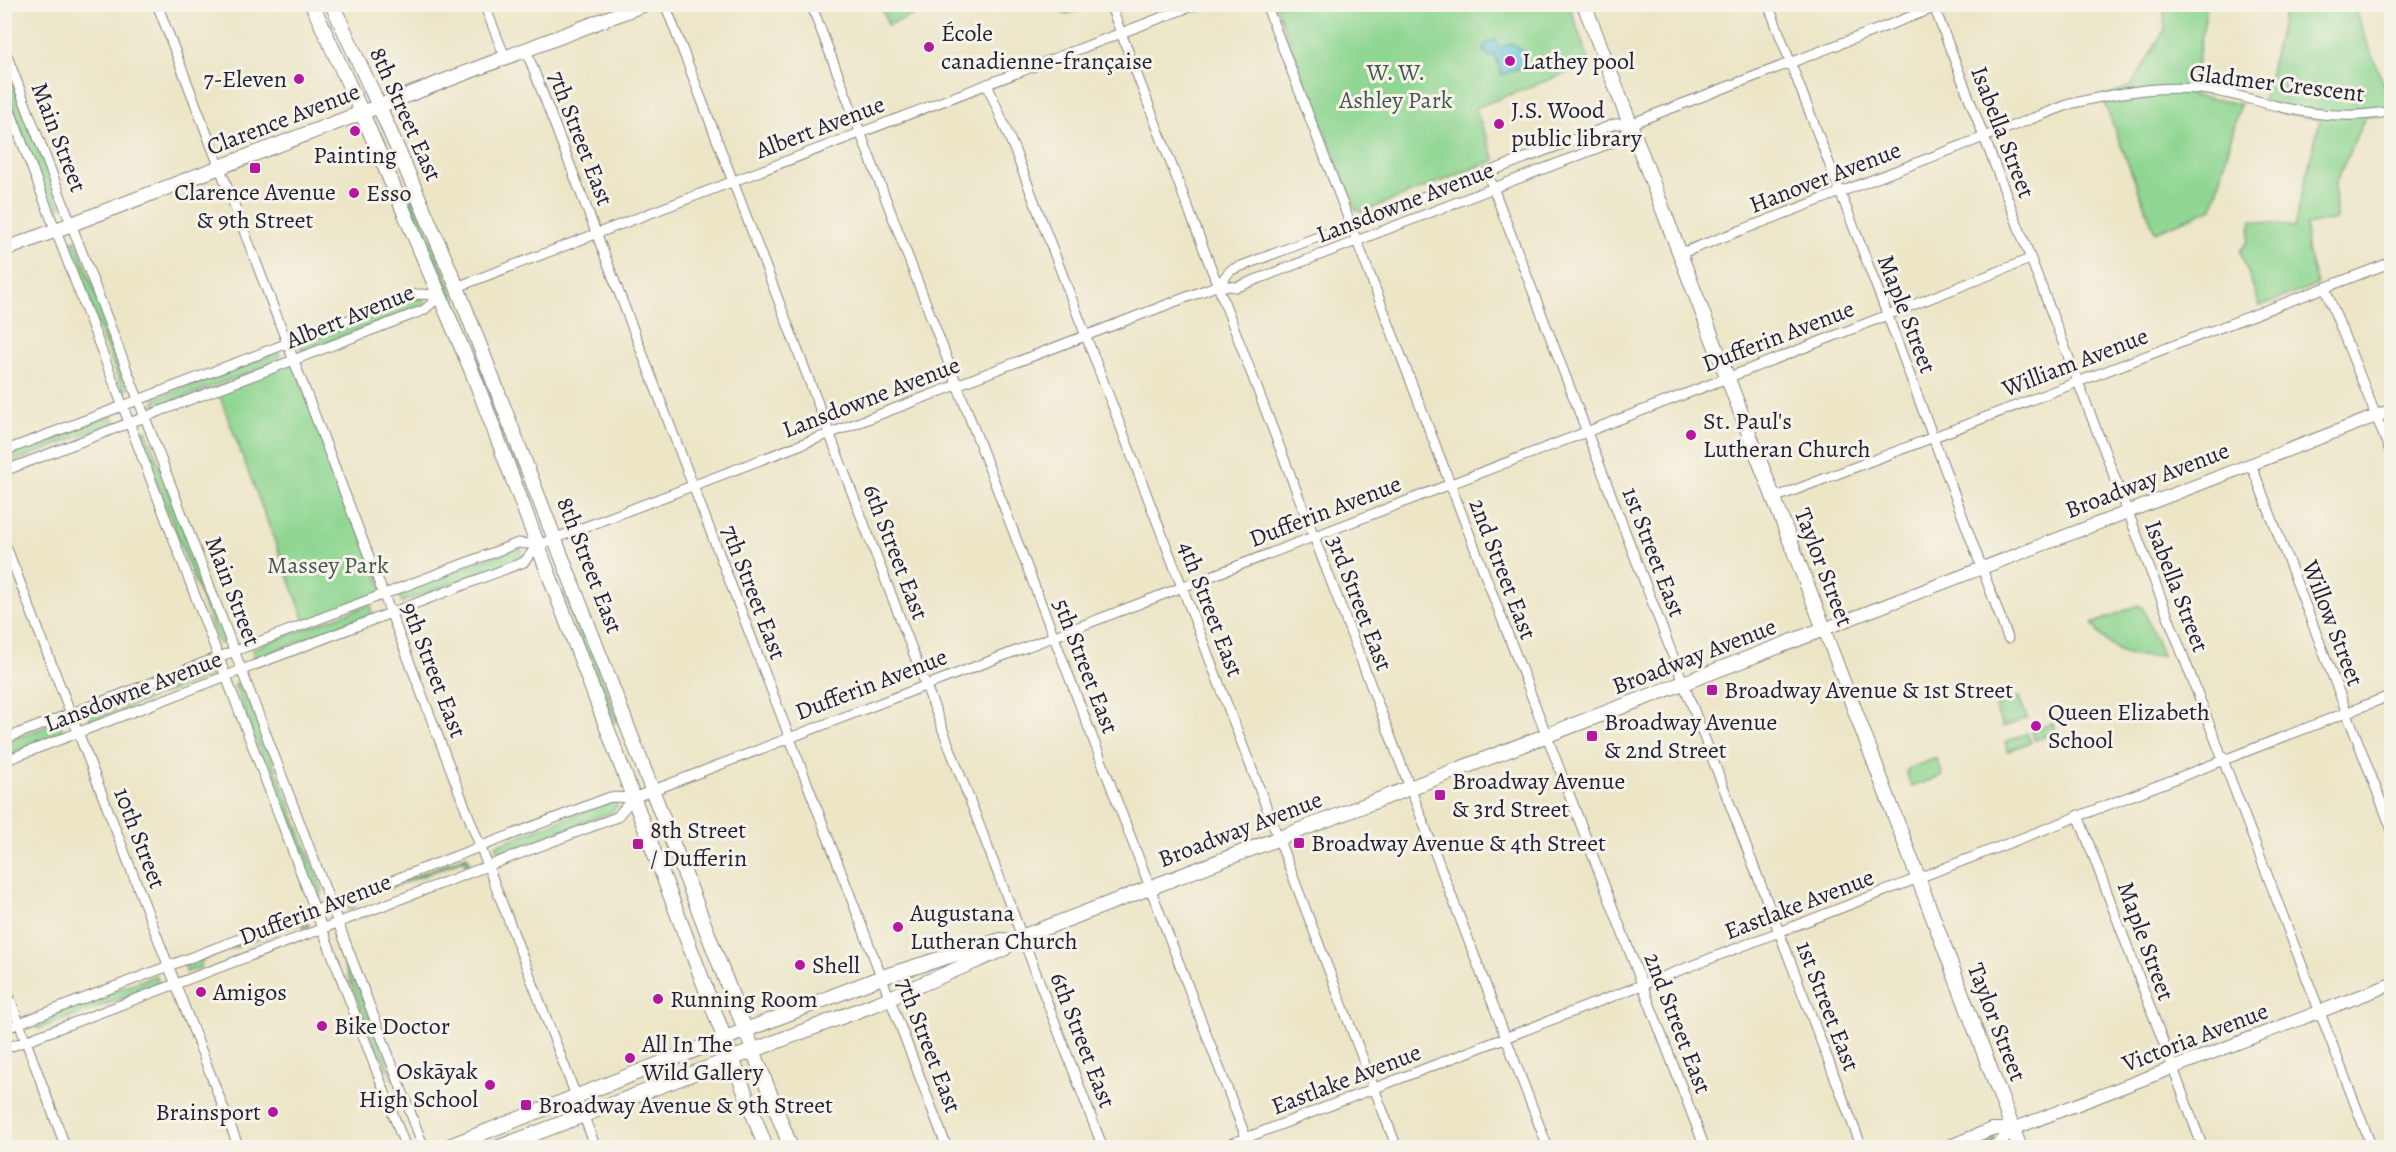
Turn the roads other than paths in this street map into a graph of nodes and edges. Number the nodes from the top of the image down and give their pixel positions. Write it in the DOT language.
graph roads {
  1 [pos="157,4"];
  2 [pos="312,4"];
  3 [pos="332,4"];
  4 [pos="484,4"];
  5 [pos="665,4"];
  6 [pos="812,4"];
  7 [pos="1110,4"];
  8 [pos="1197,4"];
  9 [pos="1266,4"];
  10 [pos="1584,4"];
  11 [pos="1768,4"];
  12 [pos="1944,4"];
  13 [pos="642,5"];
  14 [pos="1934,6"];
  15 [pos="1120,33"];
  16 [pos="4,48"];
  17 [pos="526,50"];
  18 [pos="505,57"];
  19 [pos="1791,64"];
  20 [pos="987,84"];
  21 [pos="4,95"];
  22 [pos="380,106"];
  23 [pos="2391,111"];
  24 [pos="362,112"];
  25 [pos="1630,124"];
  26 [pos="861,132"];
  27 [pos="1984,137"];
  28 [pos="219,167"];
  29 [pos="1487,172"];
  30 [pos="733,181"];
  31 [pos="1494,189"];
  32 [pos="1839,192"];
  33 [pos="1351,224"];
  34 [pos="72,225"];
  35 [pos="56,231"];
  36 [pos="597,232"];
  37 [pos="1357,241"];
  38 [pos="4,250"];
  39 [pos="1680,254"];
  40 [pos="2030,259"];
  41 [pos="2391,262"];
  42 [pos="1218,285"];
  43 [pos="457,287"];
  44 [pos="2325,288"];
  45 [pos="441,295"];
  46 [pos="1887,314"];
  47 [pos="1085,335"];
  48 [pos="287,344"];
  49 [pos="293,361"];
  50 [pos="1727,378"];
  51 [pos="2078,382"];
  52 [pos="958,384"];
  53 [pos="139,400"];
  54 [pos="123,406"];
  55 [pos="2391,410"];
  56 [pos="2376,416"];
  57 [pos="145,417"];
  58 [pos="130,423"];
  59 [pos="1586,431"];
  60 [pos="830,433"];
  61 [pos="1932,438"];
  62 [pos="4,451"];
  63 [pos="2391,456"];
  64 [pos="2251,464"];
  65 [pos="4,471"];
  66 [pos="1449,484"];
  67 [pos="693,486"];
  68 [pos="1773,498"];
  69 [pos="2128,511"];
  70 [pos="1314,536"];
  71 [pos="556,538"];
  72 [pos="4,542"];
  73 [pos="538,545"];
  74 [pos="1981,567"];
  75 [pos="1181,586"];
  76 [pos="384,594"];
  77 [pos="391,613"];
  78 [pos="1824,629"];
  79 [pos="1054,636"];
  80 [pos="2008,638"];
  81 [pos="235,650"];
  82 [pos="219,657"];
  83 [pos="243,669"];
  84 [pos="226,676"];
  85 [pos="926,684"];
  86 [pos="1684,684"];
  87 [pos="2391,695"];
  88 [pos="1851,700"];
  89 [pos="2346,712"];
  90 [pos="72,713"];
  91 [pos="79,733"];
  92 [pos="1547,736"];
  93 [pos="789,737"];
  94 [pos="4,739"];
  95 [pos="2223,760"];
  96 [pos="4,761"];
  97 [pos="1410,788"];
  98 [pos="652,790"];
  99 [pos="633,798"];
  100 [pos="2078,815"];
  101 [pos="2391,830"];
  102 [pos="1278,838"];
  103 [pos="481,846"];
  104 [pos="488,866"];
  105 [pos="1919,879"];
  106 [pos="1150,887"];
  107 [pos="331,904"];
  108 [pos="315,910"];
  109 [pos="338,922"];
  110 [pos="322,928"];
  111 [pos="1779,933"];
  112 [pos="1017,938"];
  113 [pos="169,966"];
  114 [pos="882,977"];
  115 [pos="4,983"];
  116 [pos="177,983"];
  117 [pos="2391,984"];
  118 [pos="1643,986"];
  119 [pos="890,998"];
  120 [pos="2320,1011"];
  121 [pos="20,1023"];
  122 [pos="4,1029"];
  123 [pos="746,1031"];
  124 [pos="1506,1038"];
  125 [pos="725,1040"];
  126 [pos="26,1041"];
  127 [pos="4,1049"];
  128 [pos="753,1050"];
  129 [pos="731,1057"];
  130 [pos="2172,1068"];
  131 [pos="1374,1089"];
  132 [pos="577,1097"];
  133 [pos="584,1114"];
  134 [pos="2013,1129"];
  135 [pos="1246,1137"];
  136 [pos="66,1148"];
  137 [pos="239,1148"];
  138 [pos="406,1148"];
  139 [pos="424,1148"];
  140 [pos="444,1148"];
  141 [pos="497,1148"];
  142 [pos="596,1148"];
  143 [pos="766,1148"];
  144 [pos="791,1148"];
  145 [pos="947,1148"];
  146 [pos="1103,1148"];
  147 [pos="1220,1148"];
  148 [pos="1250,1148"];
  149 [pos="1397,1148"];
  150 [pos="1548,1148"];
  151 [pos="1705,1148"];
  152 [pos="1862,1148"];
  153 [pos="1945,1148"];
  154 [pos="1990,1148"];
  155 [pos="2020,1148"];
  156 [pos="2203,1148"];
  157 [pos="2372,1148"];
  1 -- 28 [label="street, 9th Street East"];
  2 -- 24 [label="main road, 8th Street East"];
  3 -- 22 [label="main road, 8th Street East"];
  4 -- 18 [label="street"];
  5 -- 30 [label="street, 6th Street East"];
  6 -- 26 [label="street, 5th Street East"];
  7 -- 15 [label="street, 3rd Street East"];
  8 -- 15 [label="street, Albert Avenue"];
  9 -- 33 [label="street, 2nd Street East"];
  10 -- 25 [label="main road, Taylor Street"];
  11 -- 19 [label="street, Maple Street"];
  12 -- 14 [label="street, Lansdowne Avenue"];
  13 -- 17 [label="main road, Clarence Avenue"];
  14 -- 19 [label="street, Lansdowne Avenue"];
  14 -- 27 [label="street, Isabella Street"];
  15 -- 20 [label="street, Albert Avenue"];
  15 -- 42 [label="street, 3rd Street East"];
  16 -- 34 [label="street, Main Street"];
  17 -- 18 [label="main road, Clarence Avenue"];
  17 -- 36 [label="street, 7th Street East"];
  18 -- 22 [label="main road, Clarence Avenue"];
  19 -- 25 [label="street, Lansdowne Avenue"];
  19 -- 32 [label="street, Maple Street"];
  20 -- 26 [label="street, Albert Avenue"];
  20 -- 47 [label="street, 4th Street East"];
  21 -- 35 [label="street, Main Street"];
  22 -- 24 [label="main road, Clarence Avenue"];
  22 -- 43 [label="main road, 8th Street East"];
  23 -- 27 [label="street, Gladmer Crescent"];
  24 -- 28 [label="main road, Clarence Avenue"];
  24 -- 45 [label="main road, 8th Street East"];
  25 -- 29 [label="street, Lansdowne Avenue"];
  25 -- 31 [label="street, Lansdowne Avenue"];
  25 -- 39 [label="main road, Taylor Street"];
  26 -- 30 [label="street, Albert Avenue"];
  26 -- 52 [label="street, 5th Street East"];
  27 -- 32 [label="street, Hanover Avenue"];
  27 -- 40 [label="street, Isabella Street"];
  28 -- 34 [label="main road, Clarence Avenue"];
  28 -- 48 [label="street, 9th Street East"];
  29 -- 31 [label="street, 1st Street East"];
  29 -- 33 [label="street, Lansdowne Avenue"];
  30 -- 36 [label="street, Albert Avenue"];
  30 -- 60 [label="street, 6th Street East"];
  31 -- 37 [label="street, Lansdowne Avenue"];
  31 -- 59 [label="street, 1st Street East"];
  32 -- 39 [label="street, Hanover Avenue"];
  32 -- 46 [label="street, Maple Street"];
  33 -- 37 [label="street, 2nd Street East"];
  33 -- 42 [label="street, Lansdowne Avenue"];
  34 -- 35 [label="main road, Clarence Avenue"];
  34 -- 53 [label="street, Main Street"];
  35 -- 38 [label="main road, Clarence Avenue"];
  35 -- 54 [label="street, Main Street"];
  36 -- 43 [label="street, Albert Avenue"];
  36 -- 67 [label="street, 7th Street East"];
  37 -- 42 [label="street, Lansdowne Avenue"];
  37 -- 66 [label="street, 2nd Street East"];
  39 -- 50 [label="main road, Taylor Street"];
  40 -- 46 [label="street, Dufferin Avenue"];
  40 -- 51 [label="street, Isabella Street"];
  41 -- 44 [label="street, William Avenue"];
  42 -- 47 [label="street, Lansdowne Avenue"];
  42 -- 70 [label="street, 3rd Street East"];
  43 -- 71 [label="main road, 8th Street East"];
  44 -- 51 [label="street, William Avenue"];
  44 -- 56 [label="street"];
  45 -- 48 [label="street, Albert Avenue"];
  45 -- 49 [label="street, Albert Avenue"];
  45 -- 73 [label="main road, 8th Street East"];
  46 -- 50 [label="street, Dufferin Avenue"];
  46 -- 61 [label="street, Maple Street"];
  47 -- 52 [label="street, Lansdowne Avenue"];
  47 -- 75 [label="street, 4th Street East"];
  48 -- 49 [label="street, 9th Street East"];
  48 -- 53 [label="street, Albert Avenue"];
  49 -- 57 [label="street, Albert Avenue"];
  49 -- 76 [label="street, 9th Street East"];
  50 -- 59 [label="street, Dufferin Avenue"];
  50 -- 68 [label="main road, Taylor Street"];
  51 -- 61 [label="street, William Avenue"];
  51 -- 69 [label="street, Isabella Street"];
  52 -- 60 [label="street, Lansdowne Avenue"];
  52 -- 79 [label="street, 5th Street East"];
  53 -- 54 [label="street, Albert Avenue"];
  53 -- 57 [label="street, Main Street"];
  54 -- 58 [label="street, Main Street"];
  54 -- 62 [label="street, Albert Avenue"];
  55 -- 56 [label="street, Broadway Avenue"];
  56 -- 63 [label="street"];
  56 -- 64 [label="street, Broadway Avenue"];
  57 -- 58 [label="street, Albert Avenue"];
  57 -- 81 [label="street, Main Street"];
  58 -- 65 [label="street, Albert Avenue"];
  58 -- 82 [label="street, Main Street"];
  59 -- 66 [label="street, Dufferin Avenue"];
  59 -- 86 [label="street, 1st Street East"];
  60 -- 67 [label="street, Lansdowne Avenue"];
  60 -- 85 [label="street, 6th Street East"];
  61 -- 68 [label="street, William Avenue"];
  61 -- 74 [label="street, Maple Street"];
  64 -- 69 [label="street, Broadway Avenue"];
  64 -- 89 [label="street, Willow Street"];
  66 -- 70 [label="street, Dufferin Avenue"];
  66 -- 92 [label="street, 2nd Street East"];
  67 -- 71 [label="street, Lansdowne Avenue"];
  67 -- 93 [label="street, 7th Street East"];
  68 -- 78 [label="main road, Taylor Street"];
  69 -- 74 [label="street, Broadway Avenue"];
  69 -- 95 [label="street, Isabella Street"];
  70 -- 75 [label="street, Dufferin Avenue"];
  70 -- 97 [label="street, 3rd Street East"];
  71 -- 73 [label="street, Lansdowne Avenue"];
  71 -- 98 [label="main road, 8th Street East"];
  72 -- 90 [label="street, 10th Street"];
  73 -- 76 [label="street, Lansdowne Avenue"];
  73 -- 77 [label="street, Lansdowne Avenue"];
  73 -- 99 [label="main road, 8th Street East"];
  74 -- 78 [label="street, Broadway Avenue"];
  74 -- 80 [label="street, Maple Street"];
  75 -- 79 [label="street, Dufferin Avenue"];
  75 -- 102 [label="street, 4th Street East"];
  76 -- 77 [label="street, 9th Street East"];
  76 -- 81 [label="street, Lansdowne Avenue"];
  77 -- 83 [label="street, Lansdowne Avenue"];
  77 -- 103 [label="street, 9th Street East"];
  78 -- 86 [label="main road, Broadway Avenue"];
  78 -- 88 [label="street, Taylor Street"];
  79 -- 85 [label="street, Dufferin Avenue"];
  79 -- 106 [label="street, 5th Street East"];
  81 -- 82 [label="street, Lansdowne Avenue"];
  81 -- 83 [label="street, Main Street"];
  82 -- 84 [label="street, Main Street"];
  82 -- 90 [label="street, Lansdowne Avenue"];
  83 -- 84 [label="street, Lansdowne Avenue"];
  83 -- 107 [label="street, Main Street"];
  84 -- 91 [label="street, Lansdowne Avenue"];
  84 -- 108 [label="street, Main Street"];
  85 -- 93 [label="street, Dufferin Avenue"];
  85 -- 112 [label="street, 6th Street East"];
  86 -- 92 [label="main road, Broadway Avenue"];
  86 -- 111 [label="street, 1st Street East"];
  87 -- 89 [label="street, Eastlake Avenue"];
  88 -- 105 [label="main road, Taylor Street"];
  89 -- 95 [label="street, Eastlake Avenue"];
  89 -- 101 [label="street, Willow Street"];
  90 -- 91 [label="street, 10th Street"];
  90 -- 94 [label="street, Lansdowne Avenue"];
  91 -- 96 [label="street, Lansdowne Avenue"];
  91 -- 113 [label="street, 10th Street"];
  92 -- 97 [label="main road, Broadway Avenue"];
  92 -- 118 [label="street, 2nd Street East"];
  93 -- 98 [label="street, Dufferin Avenue"];
  93 -- 114 [label="street, 7th Street East"];
  95 -- 100 [label="street, Eastlake Avenue"];
  95 -- 120 [label="street, Isabella Street"];
  97 -- 102 [label="main road, Broadway Avenue"];
  97 -- 124 [label="street, 3rd Street East"];
  98 -- 99 [label="street, Dufferin Avenue"];
  98 -- 123 [label="main road, 8th Street East"];
  99 -- 103 [label="street, Dufferin Avenue"];
  99 -- 104 [label="street, Dufferin Avenue"];
  99 -- 125 [label="main road, 8th Street East"];
  100 -- 105 [label="street, Eastlake Avenue"];
  100 -- 130 [label="street, Maple Street"];
  102 -- 106 [label="main road, Broadway Avenue"];
  102 -- 131 [label="street, 4th Street East"];
  103 -- 104 [label="street, 9th Street East"];
  103 -- 107 [label="street, Dufferin Avenue"];
  104 -- 109 [label="street, Dufferin Avenue"];
  104 -- 132 [label="street, 9th Street East"];
  105 -- 111 [label="street, Eastlake Avenue"];
  105 -- 134 [label="main road, Taylor Street"];
  106 -- 112 [label="main road, Broadway Avenue"];
  106 -- 135 [label="street, 5th Street East"];
  107 -- 108 [label="street, Dufferin Avenue"];
  107 -- 109 [label="street, Main Street"];
  108 -- 110 [label="street, Main Street"];
  108 -- 113 [label="street, Dufferin Avenue"];
  109 -- 110 [label="street, Dufferin Avenue"];
  109 -- 139 [label="street, Main Street"];
  110 -- 116 [label="street, Dufferin Avenue"];
  110 -- 138 [label="street, Main Street"];
  111 -- 118 [label="street, Eastlake Avenue"];
  111 -- 152 [label="street, 1st Street East"];
  112 -- 114 [label="main road, Broadway Avenue"];
  112 -- 119 [label="main road, Broadway Avenue"];
  112 -- 146 [label="street, 6th Street East"];
  113 -- 116 [label="street, 10th Street"];
  113 -- 121 [label="street, Dufferin Avenue"];
  114 -- 119 [label="street, 7th Street East"];
  114 -- 123 [label="main road, Broadway Avenue"];
  115 -- 121 [label="street"];
  116 -- 126 [label="street, Dufferin Avenue"];
  116 -- 137 [label="street, 10th Street"];
  117 -- 120 [label="street, Victoria Avenue"];
  118 -- 124 [label="street, Eastlake Avenue"];
  118 -- 151 [label="street, 2nd Street East"];
  119 -- 128 [label="main road, Broadway Avenue"];
  119 -- 145 [label="street, 7th Street East"];
  120 -- 130 [label="street, Victoria Avenue"];
  120 -- 157 [label="street, Isabella Street"];
  121 -- 122 [label="street, Dufferin Avenue"];
  121 -- 126 [label="street"];
  123 -- 125 [label="main road, Broadway Avenue"];
  123 -- 128 [label="main road, 8th Street East"];
  124 -- 131 [label="street, Eastlake Avenue"];
  124 -- 150 [label="street, 3rd Street East"];
  125 -- 129 [label="main road, 8th Street East"];
  125 -- 132 [label="main road, Broadway Avenue"];
  126 -- 127 [label="street, Dufferin Avenue"];
  126 -- 136 [label="street"];
  128 -- 129 [label="main road, Broadway Avenue"];
  128 -- 144 [label="main road, 8th Street East"];
  129 -- 133 [label="main road, Broadway Avenue"];
  129 -- 143 [label="main road, 8th Street East"];
  130 -- 134 [label="street, Victoria Avenue"];
  130 -- 156 [label="street, Maple Street"];
  131 -- 135 [label="street, Eastlake Avenue"];
  131 -- 149 [label="street, 4th Street East"];
  132 -- 133 [label="street, 9th Street East"];
  132 -- 140 [label="main road, Broadway Avenue"];
  133 -- 141 [label="main road, Broadway Avenue"];
  133 -- 142 [label="street, 9th Street East"];
  134 -- 153 [label="street, Victoria Avenue"];
  134 -- 154 [label="street, Victoria Avenue"];
  134 -- 155 [label="main road, Taylor Street"];
  135 -- 147 [label="street, Eastlake Avenue"];
  135 -- 148 [label="street, 5th Street East"];
}
